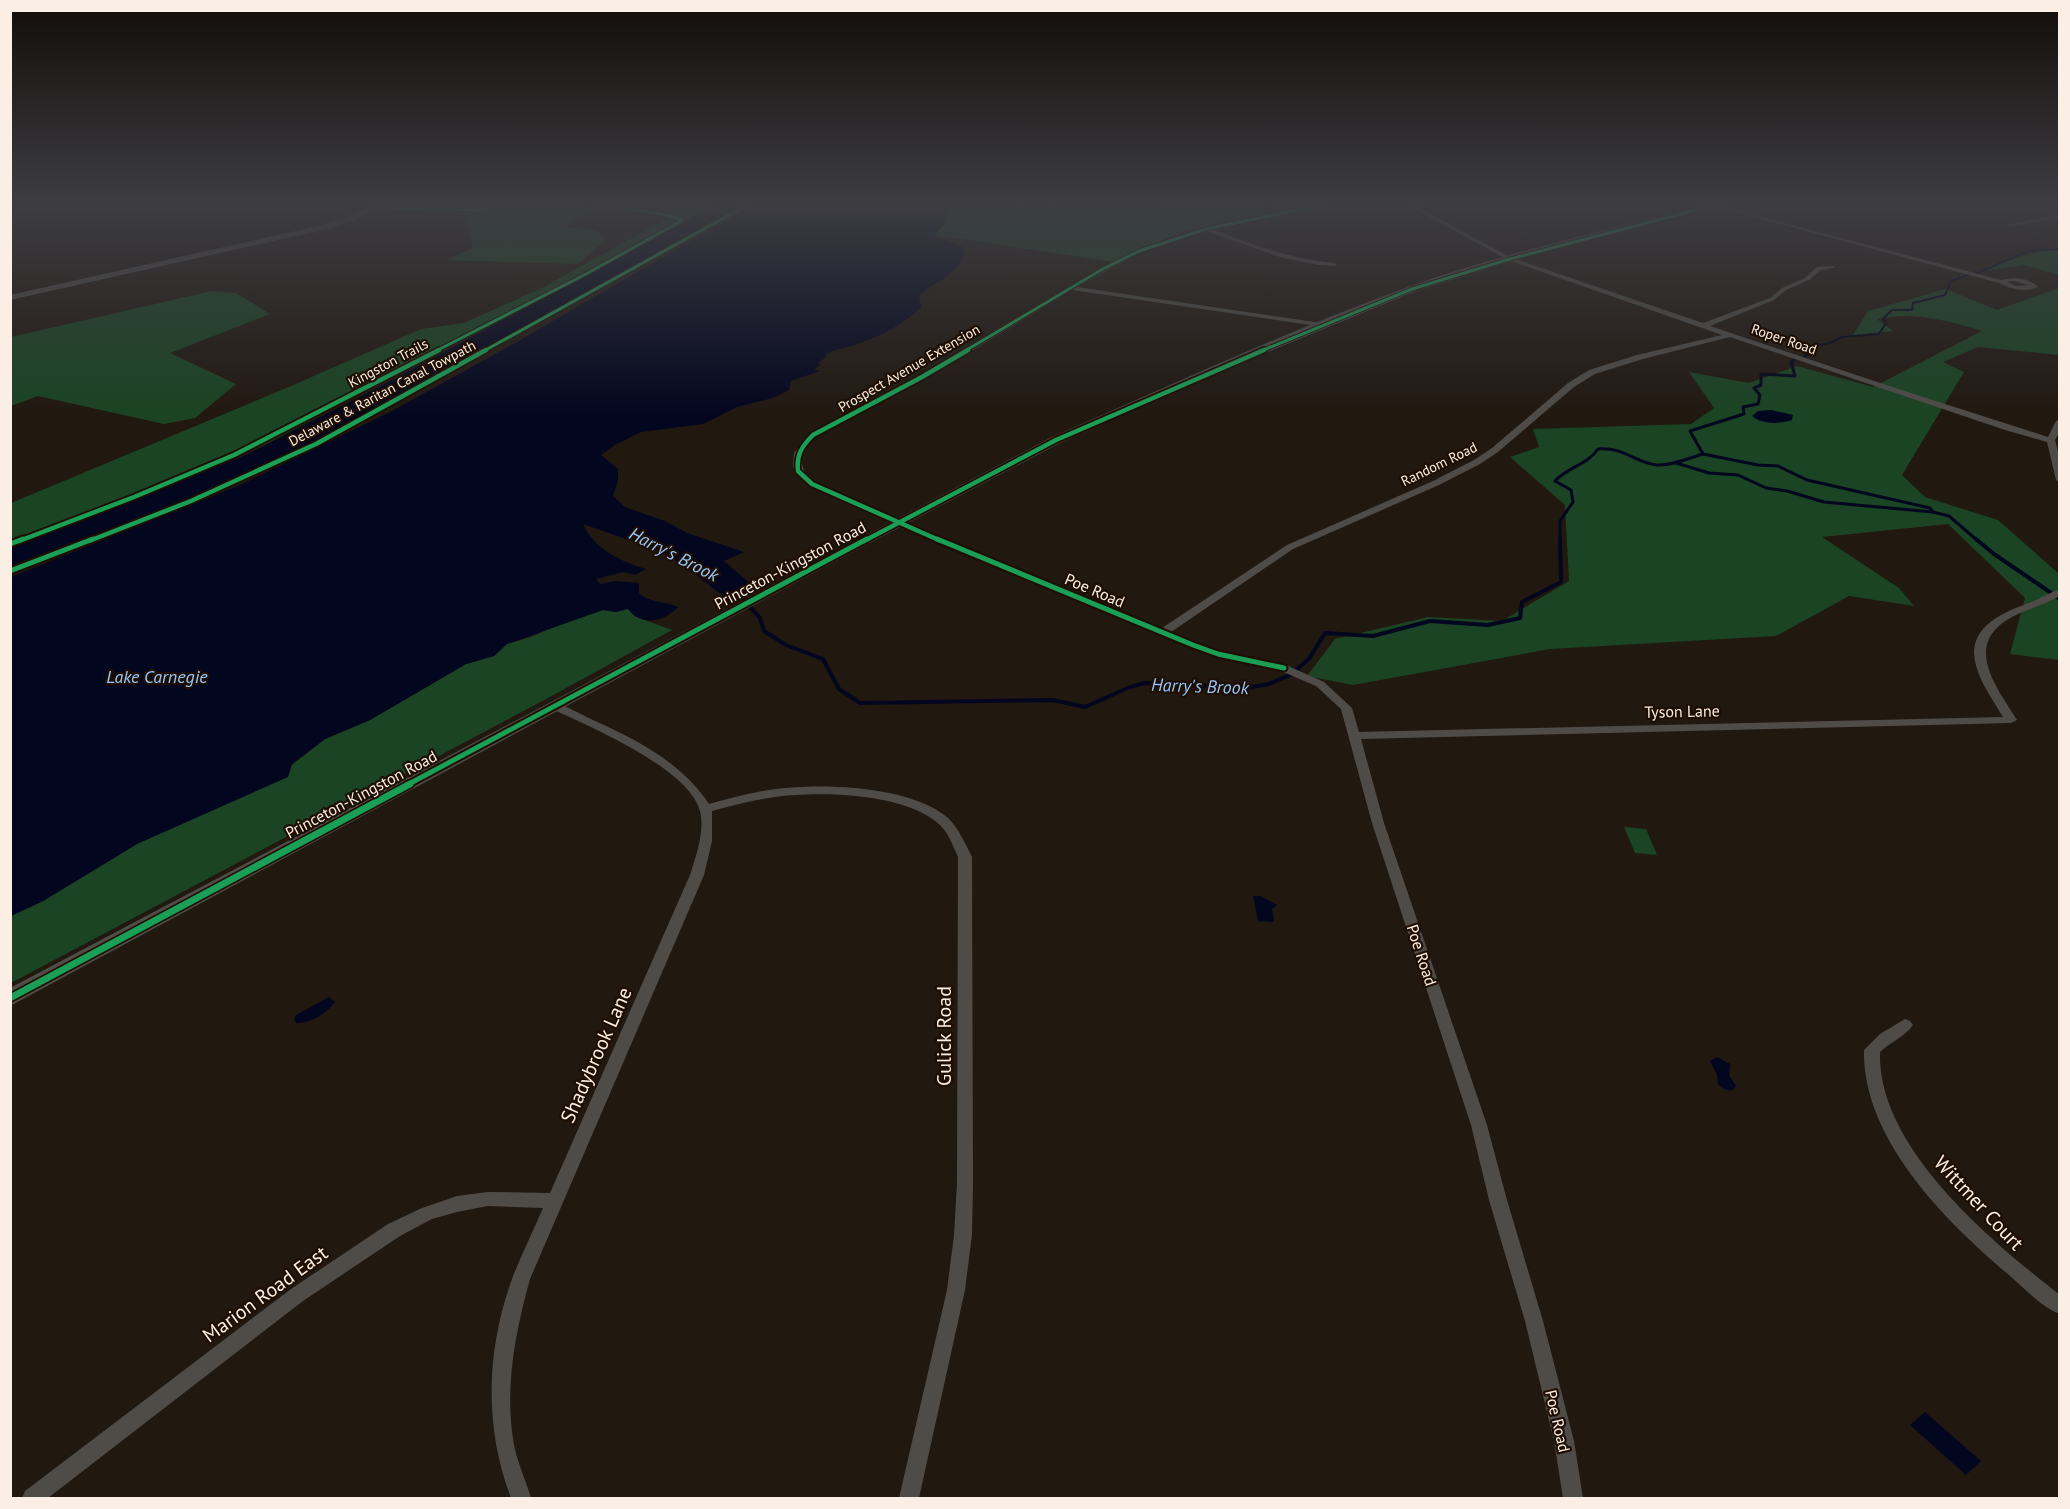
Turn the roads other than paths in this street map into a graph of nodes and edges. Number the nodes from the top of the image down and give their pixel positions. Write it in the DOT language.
graph roads {
  1 [pos="114,274"];
  2 [pos="1096,274"];
  3 [pos="1461,274"];
  4 [pos="1554,274"];
  5 [pos="1812,274"];
  6 [pos="1973,274"];
  7 [pos="2001,282"];
  8 [pos="1071,288"];
  9 [pos="10,298"];
  10 [pos="1321,325"];
  11 [pos="1703,326"];
  12 [pos="1731,335"];
  13 [pos="2060,421"];
  14 [pos="2051,440"];
  15 [pos="2060,480"];
  16 [pos="899,523"];
  17 [pos="2056,594"];
  18 [pos="1162,633"];
  19 [pos="554,706"];
  20 [pos="1353,736"];
  21 [pos="706,809"];
  22 [pos="10,998"];
  23 [pos="1905,1025"];
  24 [pos="555,1201"];
  25 [pos="2060,1306"];
  26 [pos="32,1498"];
  27 [pos="520,1498"];
  28 [pos="909,1498"];
  29 [pos="1573,1498"];
  1 -- 9 [label="street"];
  2 -- 8 [label="street, Prospect Avenue Extension"];
  3 -- 10 [label="main road, Princeton-Kingston Road"];
  4 -- 11 [label="street, Roper Road"];
  5 -- 11 [label="street"];
  6 -- 7 [label="street"];
  8 -- 10 [label="street"];
  8 -- 16 [label="street, Prospect Avenue Extension"];
  10 -- 16 [label="main road, Princeton-Kingston Road"];
  11 -- 12 [label="street, Roper Road"];
  12 -- 14 [label="street, Roper Road"];
  12 -- 18 [label="street, Random Road"];
  13 -- 14 [label="street"];
  14 -- 15 [label="street"];
  16 -- 18 [label="street, Poe Road"];
  16 -- 19 [label="main road, Princeton-Kingston Road"];
  17 -- 20 [label="street, Tyson Lane"];
  18 -- 20 [label="street, Poe Road"];
  19 -- 21 [label="street"];
  19 -- 22 [label="main road, Princeton-Kingston Road"];
  20 -- 29 [label="street, Poe Road"];
  21 -- 24 [label="street, Shadybrook Lane"];
  21 -- 28 [label="street, Gulick Road"];
  23 -- 25 [label="street, Wittmer Court"];
  24 -- 26 [label="street, Marion Road East"];
  24 -- 27 [label="street, Shadybrook Lane"];
}
